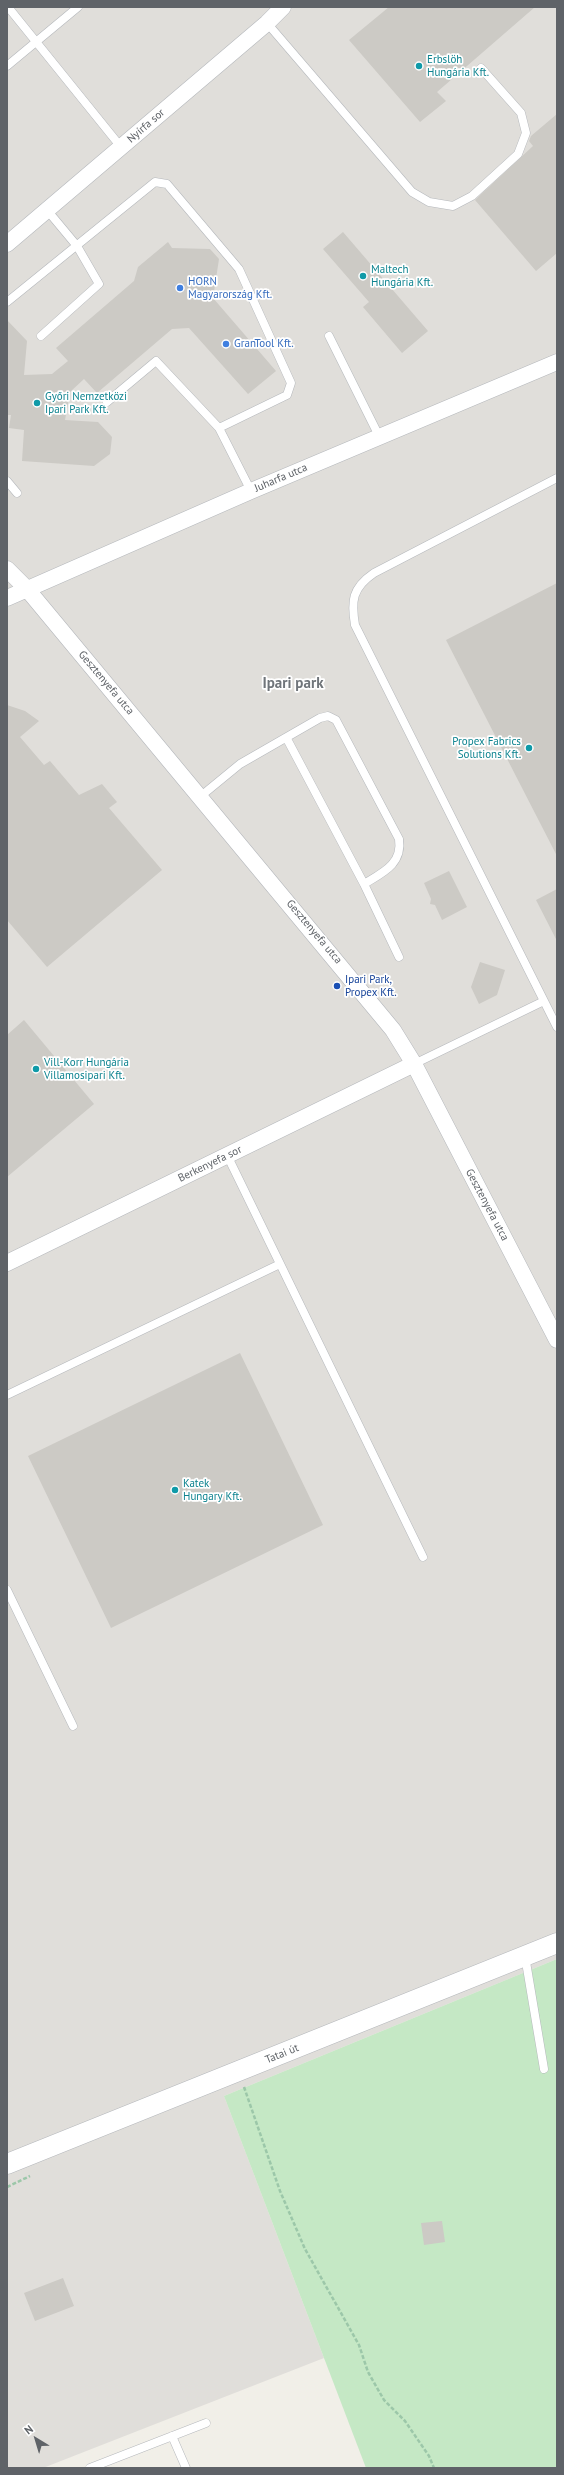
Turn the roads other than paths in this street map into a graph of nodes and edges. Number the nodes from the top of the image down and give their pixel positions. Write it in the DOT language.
graph roads {
  1 [pos="8,7"];
  2 [pos="78,7"];
  3 [pos="283,7"];
  4 [pos="267,23"];
  5 [pos="37,42"];
  6 [pos="7,66"];
  7 [pos="481,68"];
  8 [pos="121,147"];
  9 [pos="47,210"];
  10 [pos="7,244"];
  11 [pos="77,246"];
  12 [pos="7,302"];
  13 [pos="41,336"];
  14 [pos="329,336"];
  15 [pos="557,362"];
  16 [pos="107,402"];
  17 [pos="219,428"];
  18 [pos="379,436"];
  19 [pos="557,478"];
  20 [pos="7,481"];
  21 [pos="251,491"];
  22 [pos="17,493"];
  23 [pos="7,569"];
  24 [pos="27,589"];
  25 [pos="7,598"];
  26 [pos="287,739"];
  27 [pos="201,796"];
  28 [pos="364,884"];
  29 [pos="399,957"];
  30 [pos="544,1001"];
  31 [pos="557,1027"];
  32 [pos="414,1064"];
  33 [pos="227,1155"];
  34 [pos="7,1262"];
  35 [pos="280,1264"];
  36 [pos="557,1340"];
  37 [pos="7,1395"];
  38 [pos="423,1556"];
  39 [pos="7,1590"];
  40 [pos="73,1726"];
  41 [pos="557,1943"];
  42 [pos="525,1955"];
  43 [pos="544,2069"];
  44 [pos="7,2164"];
  45 [pos="206,2423"];
  46 [pos="172,2436"];
  47 [pos="90,2468"];
  48 [pos="186,2468"];
  1 -- 5 [label="lane"];
  2 -- 5 [label="lane"];
  3 -- 4 [label="street, Nyírfa sor"];
  4 -- 7 [label="lane"];
  4 -- 8 [label="street, Nyírfa sor"];
  5 -- 6 [label="lane"];
  5 -- 8 [label="lane"];
  8 -- 9 [label="street, Nyírfa sor"];
  9 -- 10 [label="street, Nyírfa sor"];
  9 -- 11 [label="lane"];
  11 -- 12 [label="lane"];
  11 -- 13 [label="lane"];
  11 -- 17 [label="lane"];
  14 -- 18 [label="lane"];
  15 -- 18 [label="street, Juharfa utca"];
  16 -- 17 [label="lane"];
  17 -- 21 [label="lane"];
  18 -- 21 [label="street, Juharfa utca"];
  19 -- 30 [label="lane"];
  20 -- 22 [label="lane"];
  21 -- 24 [label="street, Juharfa utca"];
  23 -- 24 [label="street, Gesztenyefa utca"];
  24 -- 25 [label="street, Juharfa utca"];
  24 -- 27 [label="street, Gesztenyefa utca"];
  26 -- 27 [label="lane"];
  26 -- 28 [label="lane"];
  26 -- 28 [label="lane"];
  27 -- 32 [label="street, Gesztenyefa utca"];
  28 -- 29 [label="lane"];
  30 -- 31 [label="lane"];
  30 -- 32 [label="lane"];
  32 -- 33 [label="street, Berkenyefa sor"];
  32 -- 36 [label="street, Gesztenyefa utca"];
  33 -- 34 [label="street, Berkenyefa sor"];
  33 -- 35 [label="lane"];
  35 -- 37 [label="lane"];
  35 -- 38 [label="lane"];
  39 -- 40 [label="lane"];
  41 -- 42 [label="street, Tatai út"];
  42 -- 43 [label="lane"];
  42 -- 44 [label="street, Tatai út"];
  45 -- 46 [label="lane"];
  46 -- 47 [label="lane"];
  46 -- 48 [label="lane"];
}
